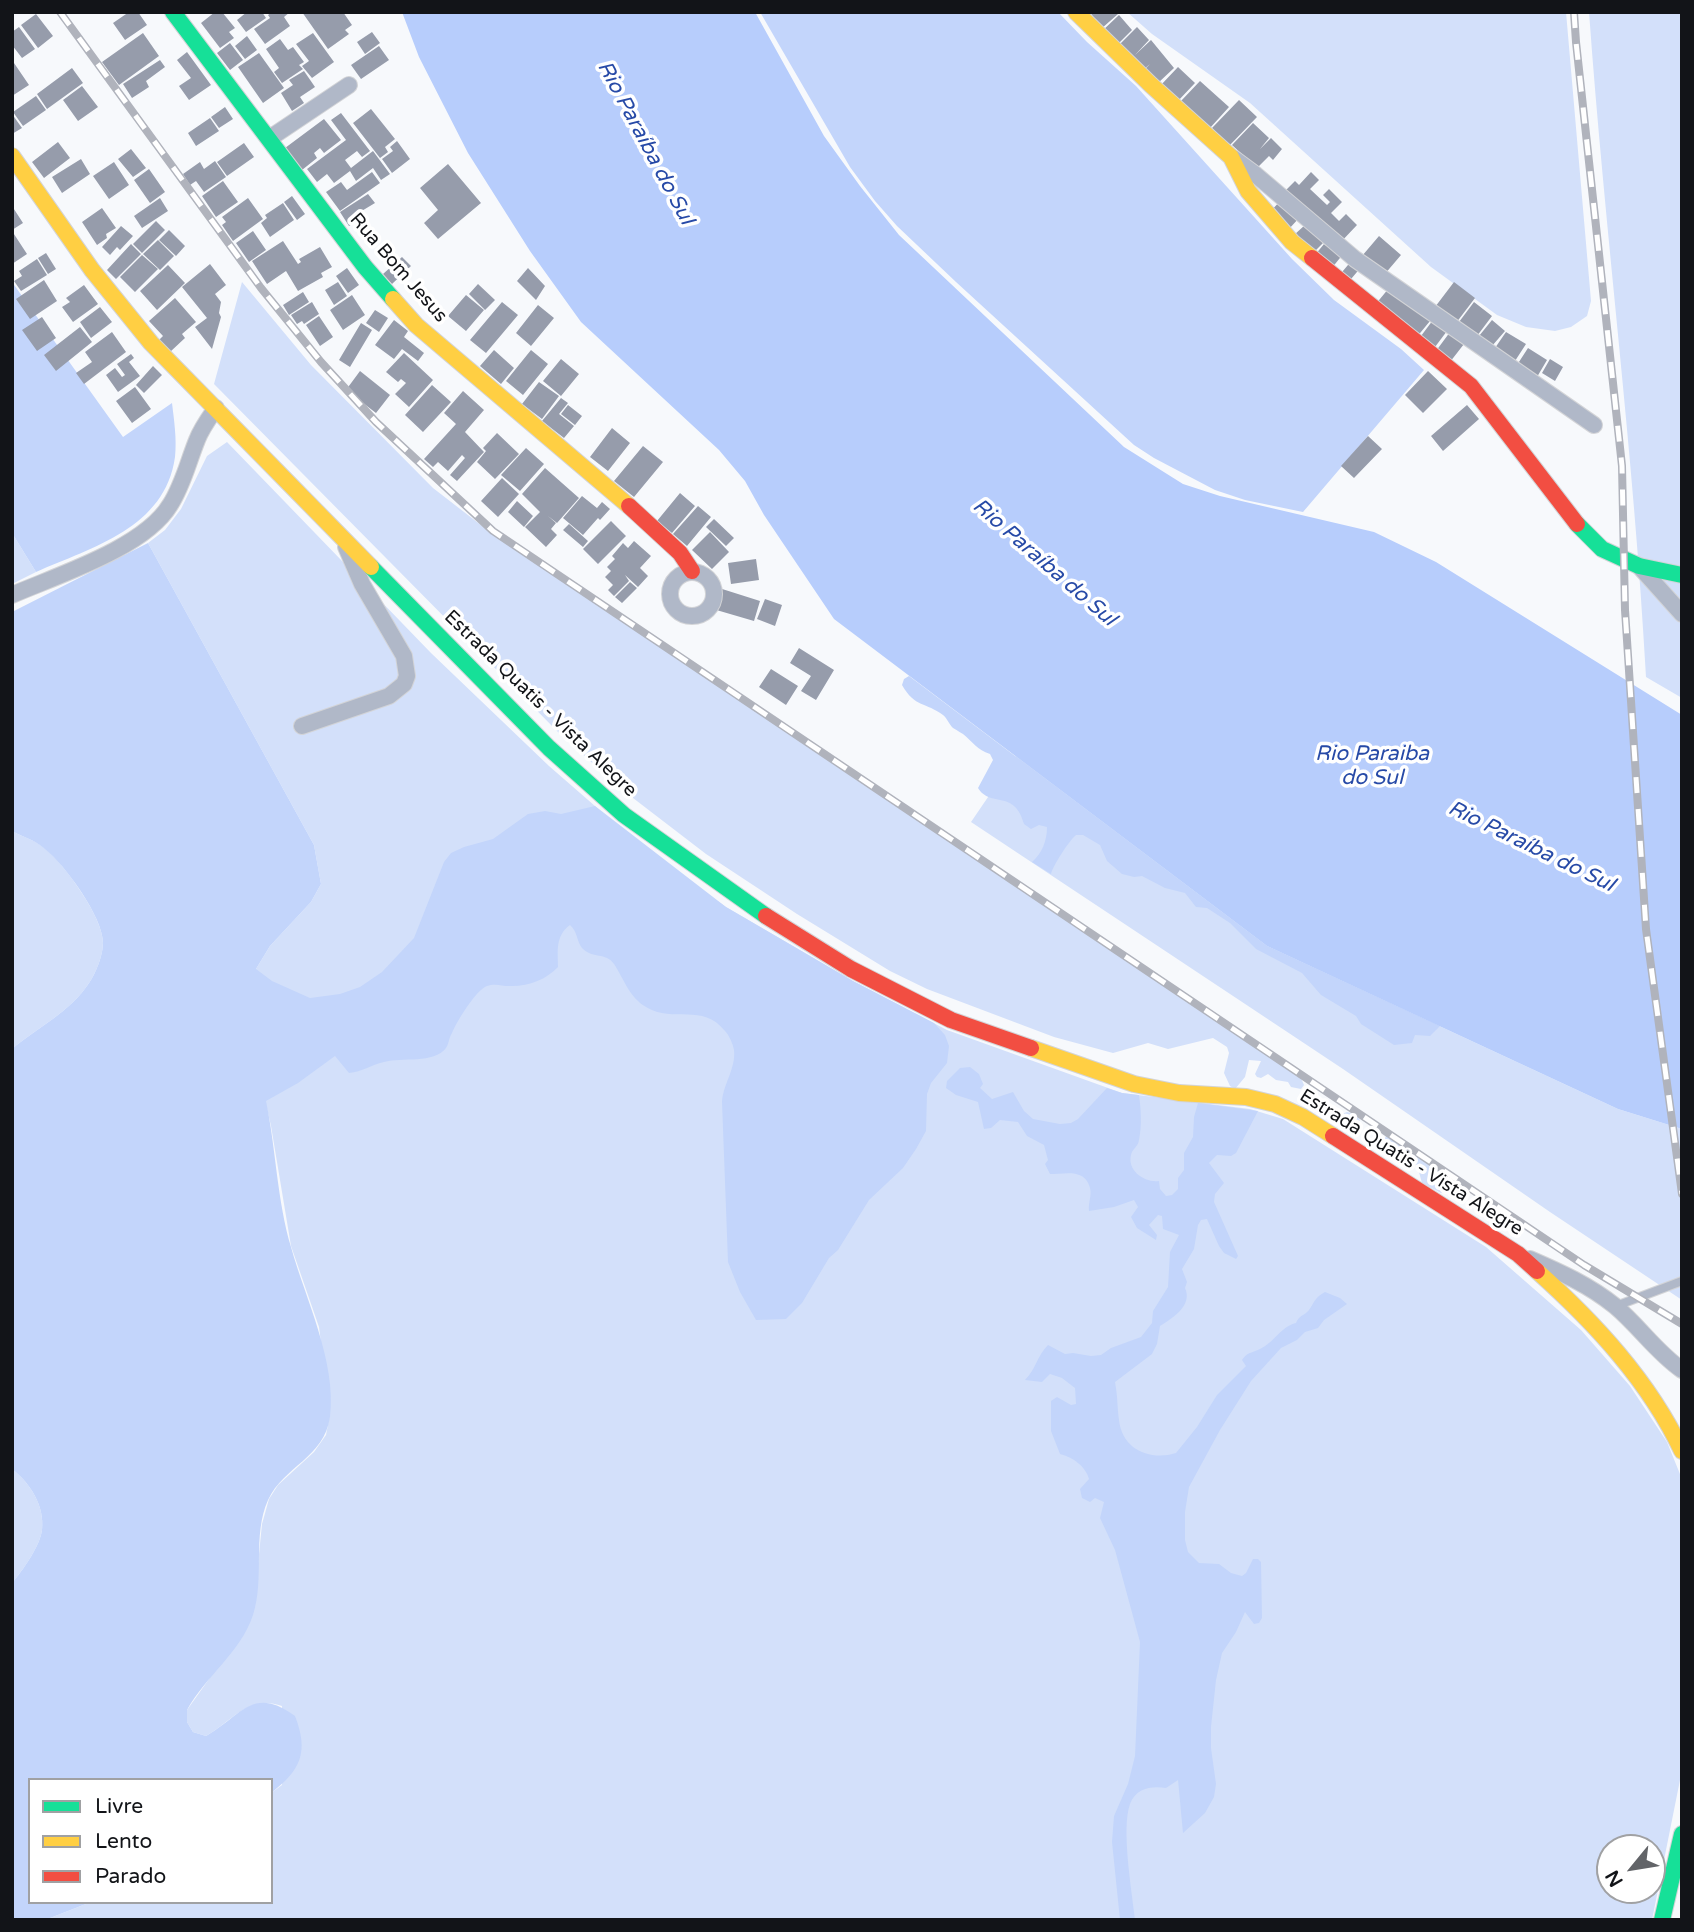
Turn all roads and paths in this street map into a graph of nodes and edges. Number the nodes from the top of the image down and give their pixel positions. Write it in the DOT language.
graph roads {
  1 [pos="1076,12"];
  2 [pos="182,15"];
  3 [pos="349,85"];
  4 [pos="270,138"];
  5 [pos="12,156"];
  6 [pos="1231,157"];
  7 [pos="216,408"];
  8 [pos="1594,425"];
  9 [pos="344,541"];
  10 [pos="1639,566"];
  11 [pos="692,571"];
  12 [pos="1682,575"];
  13 [pos="12,595"];
  14 [pos="1682,614"];
  15 [pos="302,726"];
  16 [pos="1518,1254"];
  17 [pos="1682,1281"];
  18 [pos="1615,1307"];
  19 [pos="1682,1370"];
  20 [pos="1682,1451"];
  21 [pos="1682,1833"];
  22 [pos="1662,1920"];
  1 -- 6 [label="street"];
  2 -- 4 [label="street, Rua Bom Jesus"];
  3 -- 4 [label="street"];
  4 -- 11 [label="street, Rua Bom Jesus"];
  5 -- 7 [label="street, Estrada Quatis - Vista Alegre"];
  6 -- 8 [label="street"];
  6 -- 10 [label="street"];
  7 -- 9 [label="street, Estrada Quatis - Vista Alegre"];
  7 -- 13 [label="street"];
  9 -- 15 [label="street"];
  9 -- 16 [label="street, Estrada Quatis - Vista Alegre"];
  10 -- 12 [label="street"];
  10 -- 14 [label="street"];
  16 -- 18 [label="street"];
  16 -- 20 [label="street, Estrada Quatis - Vista Alegre"];
  17 -- 18 [label="lane"];
  18 -- 19 [label="street"];
  21 -- 22 [label="street"];
}
